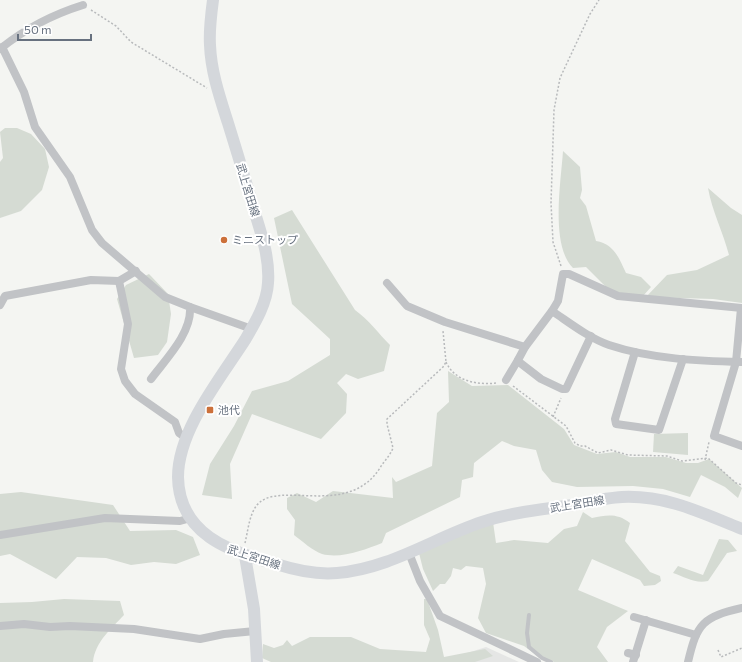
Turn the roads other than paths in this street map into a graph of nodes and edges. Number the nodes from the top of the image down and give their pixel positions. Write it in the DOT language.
graph roads {
  1 [pos="213,0"];
  2 [pos="84,2"];
  3 [pos="1,48"];
  4 [pos="136,271"];
  5 [pos="118,281"];
  6 [pos="387,283"];
  7 [pos="0,304"];
  8 [pos="190,307"];
  9 [pos="742,308"];
  10 [pos="552,311"];
  11 [pos="252,329"];
  12 [pos="591,336"];
  13 [pos="525,347"];
  14 [pos="635,352"];
  15 [pos="683,359"];
  16 [pos="518,360"];
  17 [pos="739,362"];
  18 [pos="152,379"];
  19 [pos="506,380"];
  20 [pos="186,438"];
  21 [pos="742,446"];
  22 [pos="191,518"];
  23 [pos="742,529"];
  24 [pos="0,535"];
  25 [pos="409,553"];
  26 [pos="245,556"];
  27 [pos="742,608"];
  28 [pos="529,615"];
  29 [pos="634,617"];
  30 [pos="646,620"];
  31 [pos="0,626"];
  32 [pos="256,631"];
  33 [pos="696,635"];
  34 [pos="632,657"];
  35 [pos="257,662"];
  36 [pos="537,662"];
  37 [pos="551,662"];
  38 [pos="688,662"];
  1 -- 11 [label="main road, 武上宮田線"];
  2 -- 3 [label="street"];
  3 -- 4 [label="street"];
  4 -- 5 [label="street"];
  4 -- 8 [label="street"];
  5 -- 7 [label="street"];
  5 -- 20 [label="street"];
  6 -- 13 [label="street"];
  8 -- 11 [label="street"];
  8 -- 18 [label="street"];
  9 -- 10 [label="street"];
  9 -- 17 [label="street"];
  10 -- 12 [label="street"];
  10 -- 13 [label="street"];
  11 -- 20 [label="main road, 武上宮田線"];
  12 -- 14 [label="street"];
  12 -- 16 [label="street"];
  13 -- 16 [label="street"];
  14 -- 15 [label="street"];
  14 -- 15 [label="street"];
  15 -- 17 [label="street"];
  16 -- 19 [label="street"];
  17 -- 21 [label="street"];
  20 -- 22 [label="main road, 武上宮田線"];
  22 -- 24 [label="street"];
  22 -- 26 [label="main road, 武上宮田線"];
  23 -- 25 [label="main road, 武上宮田線"];
  25 -- 26 [label="main road, 武上宮田線"];
  25 -- 36 [label="street"];
  26 -- 32 [label="main road"];
  27 -- 33 [label="street"];
  28 -- 37 [label="lane"];
  29 -- 30 [label="street"];
  30 -- 33 [label="street"];
  30 -- 34 [label="street"];
  31 -- 32 [label="street"];
  32 -- 35 [label="main road"];
  33 -- 38 [label="street"];
}
